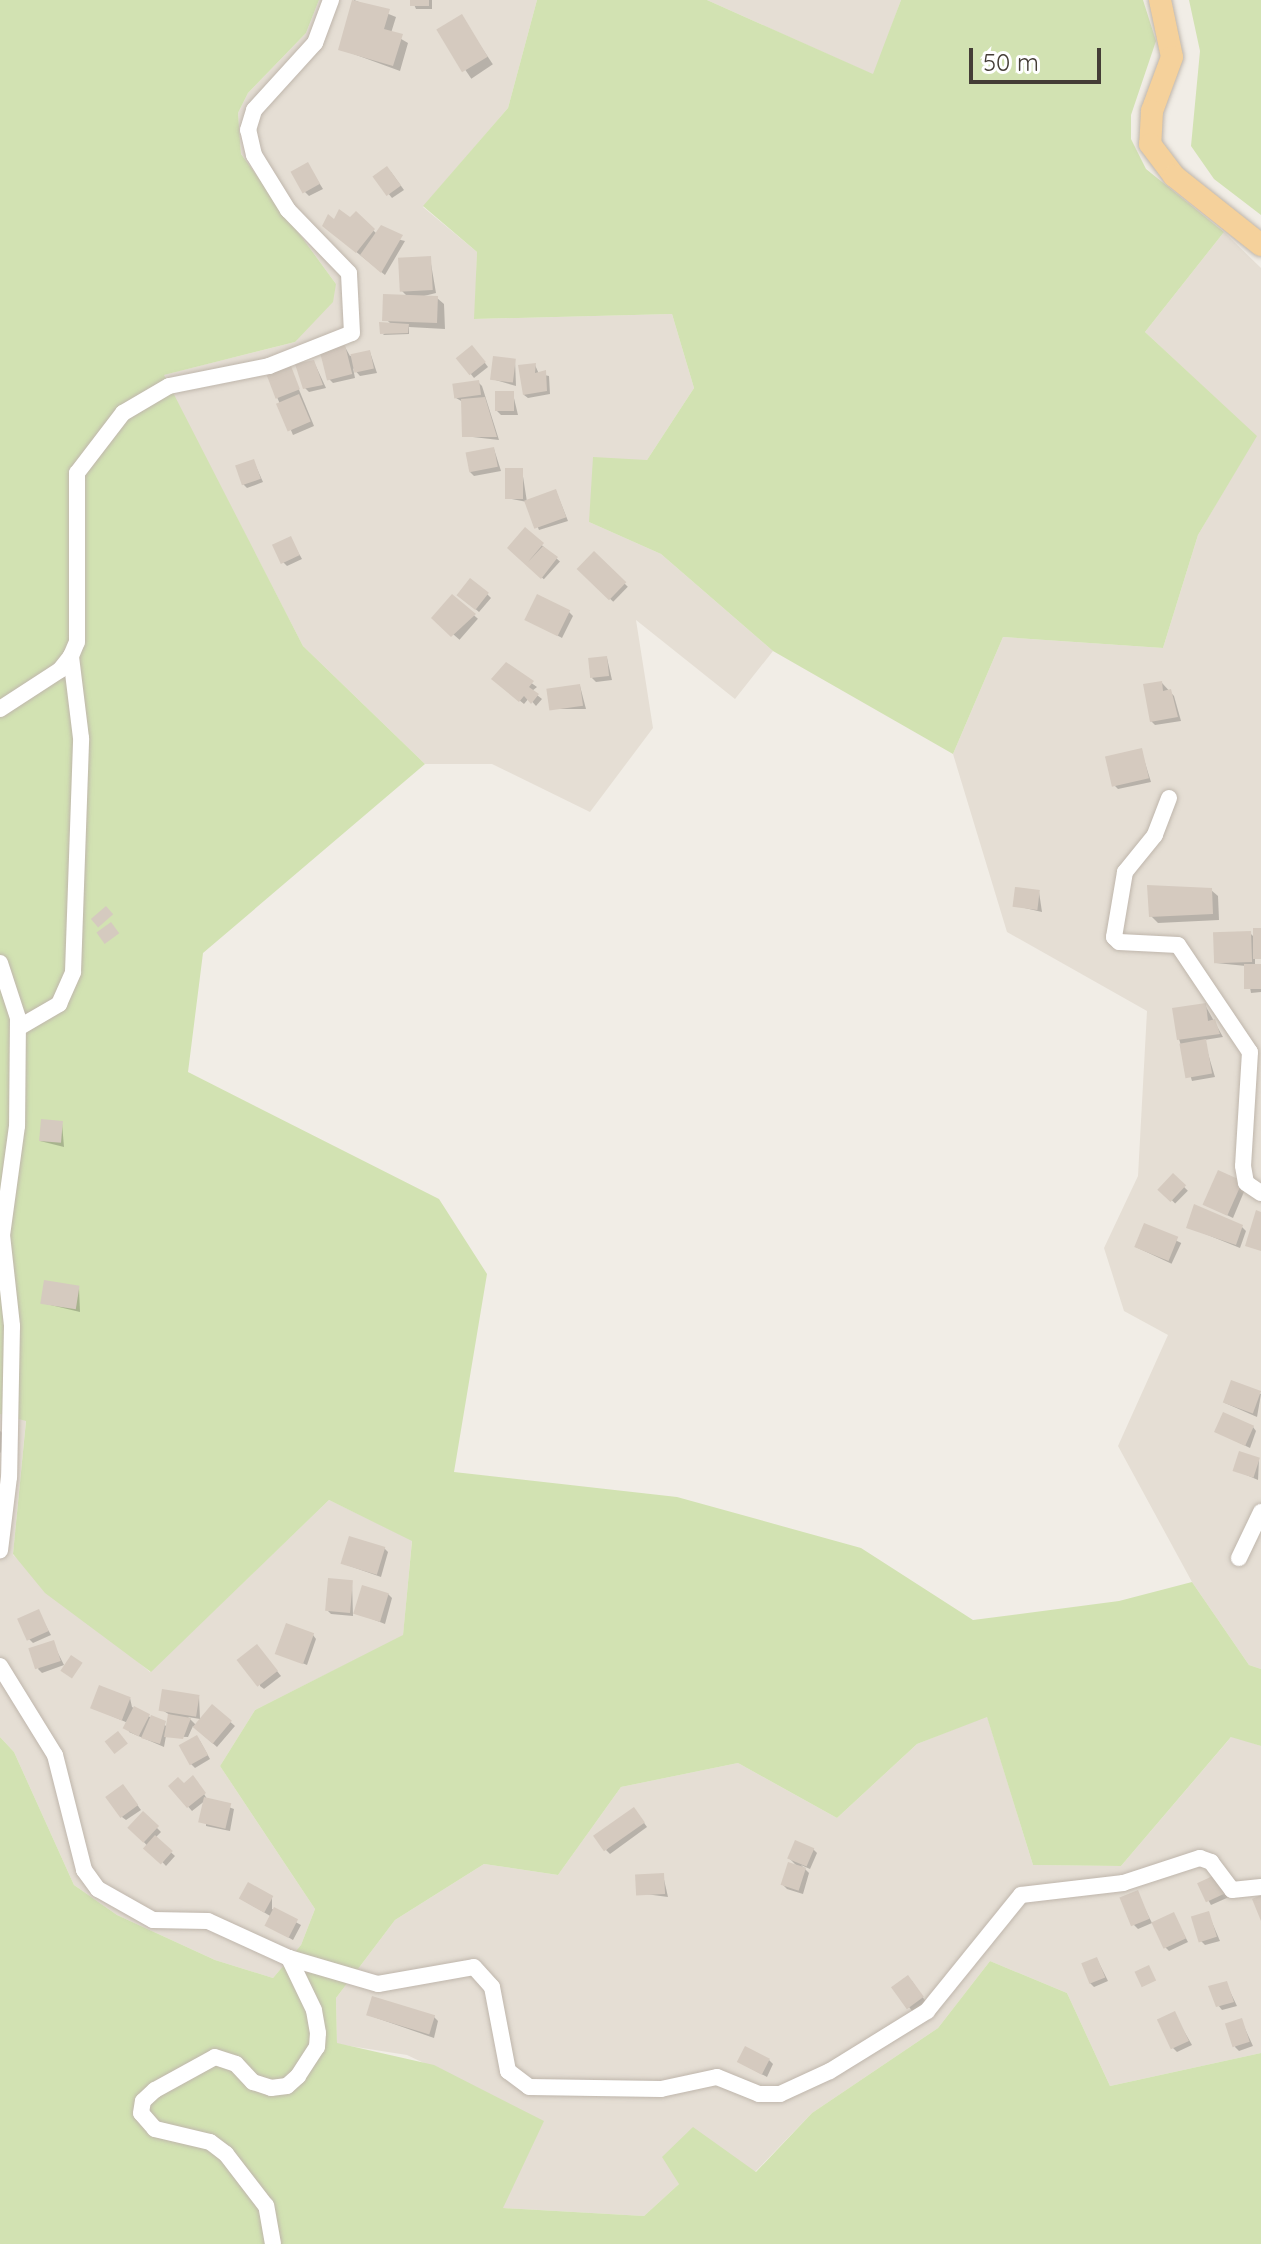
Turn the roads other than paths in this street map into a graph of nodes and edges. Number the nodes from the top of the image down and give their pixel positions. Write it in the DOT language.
graph roads {
  1 [pos="331,0"];
  2 [pos="1160,0"];
  3 [pos="1261,245"];
  4 [pos="71,656"];
  5 [pos="0,709"];
  6 [pos="1169,798"];
  7 [pos="0,963"];
  8 [pos="18,1028"];
  9 [pos="1255,1052"];
  10 [pos="1261,1193"];
  11 [pos="1261,1512"];
  12 [pos="0,1550"];
  13 [pos="1239,1558"];
  14 [pos="0,1666"];
  15 [pos="1261,1887"];
  16 [pos="289,1958"];
  17 [pos="273,2244"];
  1 -- 4 [label="street"];
  2 -- 3 [label="main road"];
  4 -- 5 [label="street"];
  4 -- 8 [label="street"];
  6 -- 9 [label="street"];
  7 -- 8 [label="street"];
  8 -- 12 [label="street"];
  9 -- 10 [label="street"];
  11 -- 13 [label="street"];
  14 -- 16 [label="street"];
  15 -- 16 [label="street"];
  16 -- 17 [label="street"];
}
